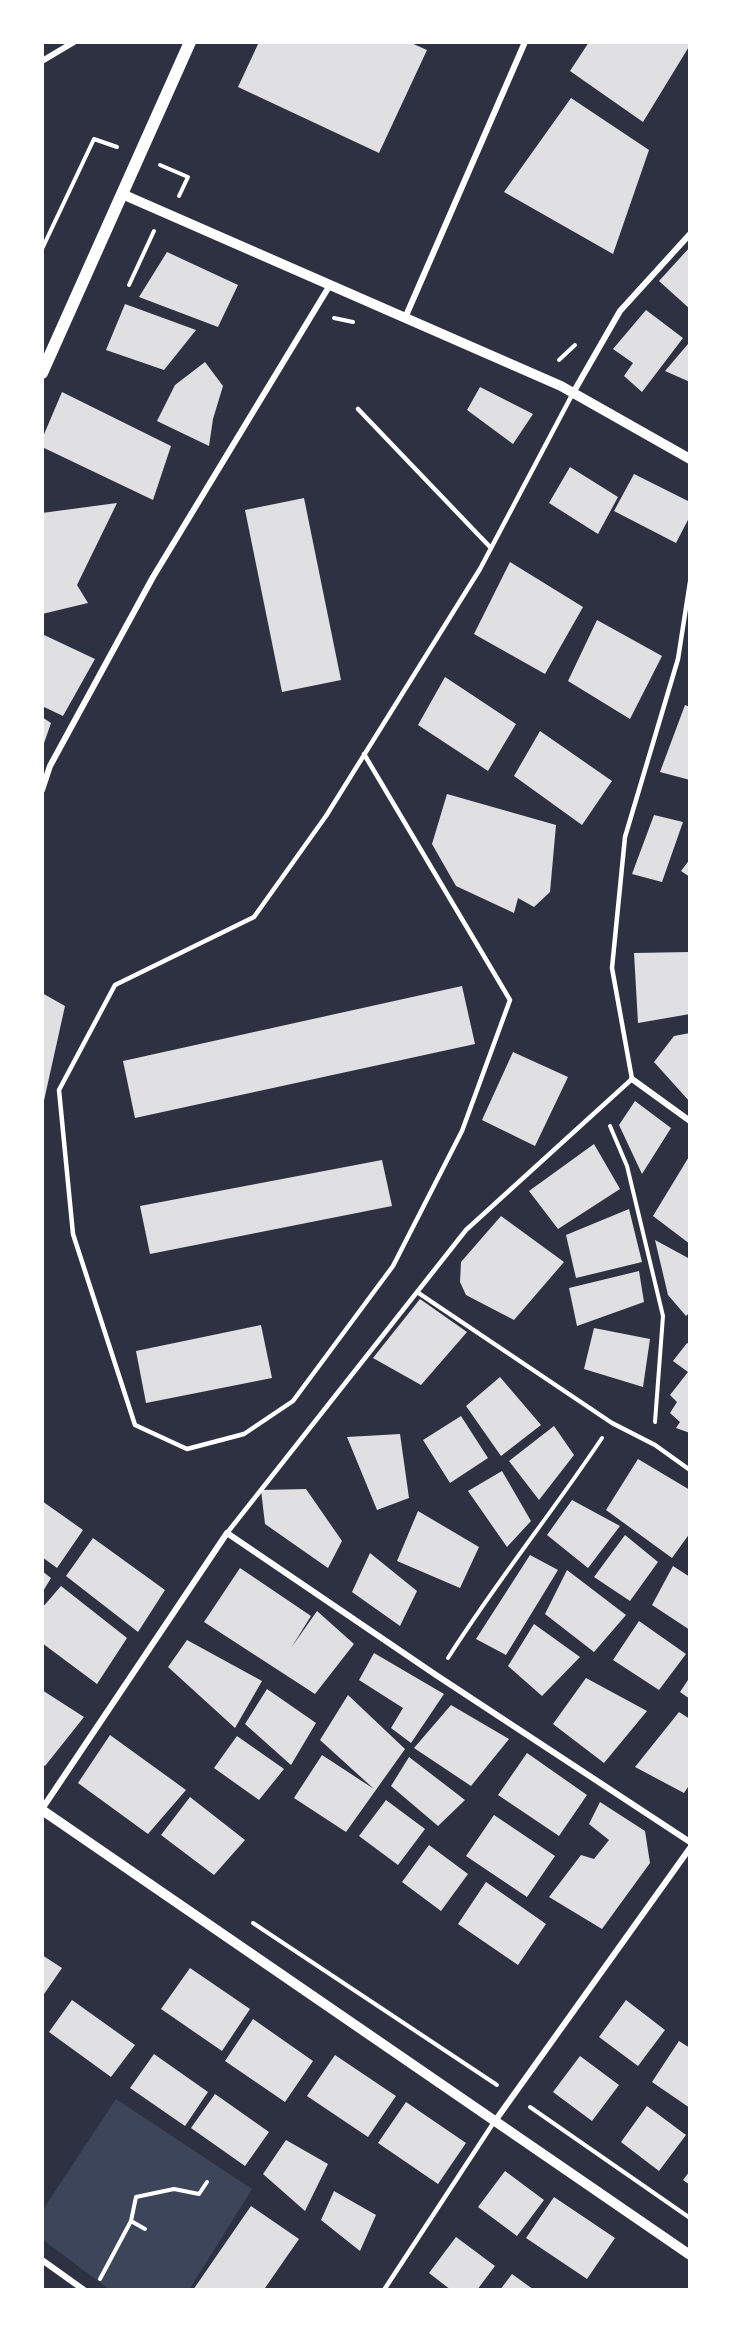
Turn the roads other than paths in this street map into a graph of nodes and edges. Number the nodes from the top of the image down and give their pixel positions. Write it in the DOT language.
graph roads {
  1 [pos="74,42"];
  2 [pos="190,42"];
  3 [pos="525,42"];
  4 [pos="42,61"];
  5 [pos="122,194"];
  6 [pos="690,234"];
  7 [pos="330,285"];
  8 [pos="405,318"];
  9 [pos="42,373"];
  10 [pos="573,393"];
  11 [pos="357,409"];
  12 [pos="690,459"];
  13 [pos="491,548"];
  14 [pos="690,582"];
  15 [pos="364,754"];
  16 [pos="42,790"];
  17 [pos="632,1079"];
  18 [pos="690,1121"];
  19 [pos="417,1292"];
  20 [pos="690,1470"];
  21 [pos="227,1533"];
  22 [pos="42,1809"];
  23 [pos="690,1842"];
  24 [pos="690,1848"];
  25 [pos="495,2121"];
  26 [pos="690,2255"];
  27 [pos="42,2260"];
  28 [pos="84,2290"];
  29 [pos="384,2290"];
  1 -- 4 [label="street"];
  2 -- 5 [label="main road"];
  3 -- 8 [label="street"];
  5 -- 7 [label="street"];
  5 -- 9 [label="main road"];
  6 -- 10 [label="street"];
  7 -- 8 [label="street"];
  7 -- 16 [label="street"];
  8 -- 10 [label="street"];
  10 -- 12 [label="street"];
  10 -- 13 [label="lane"];
  11 -- 13 [label="lane"];
  13 -- 15 [label="lane"];
  14 -- 17 [label="lane"];
  15 -- 15 [label="lane"];
  17 -- 18 [label="street"];
  17 -- 19 [label="lane"];
  19 -- 20 [label="lane"];
  19 -- 21 [label="lane"];
  21 -- 22 [label="street"];
  21 -- 23 [label="street"];
  22 -- 25 [label="street"];
  24 -- 25 [label="street"];
  25 -- 26 [label="street"];
  25 -- 29 [label="lane"];
  27 -- 28 [label="street"];
}
